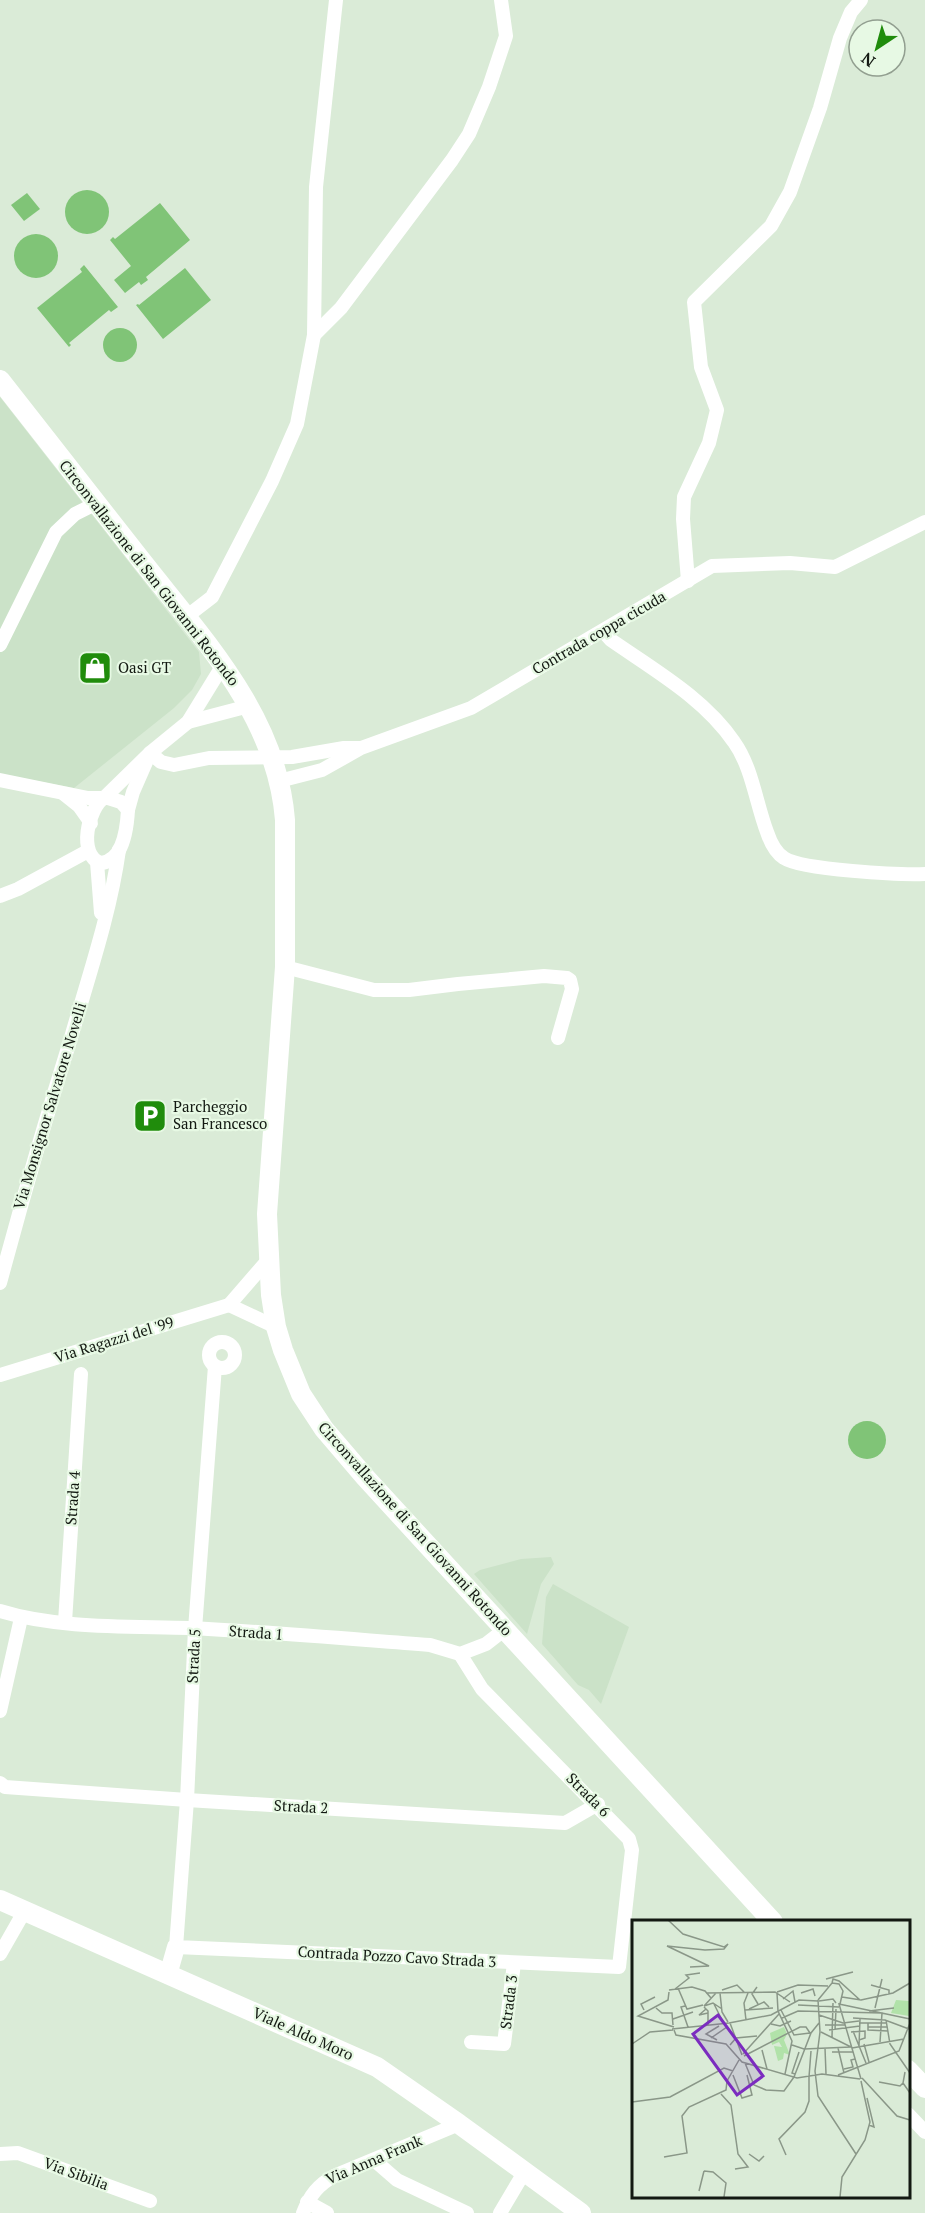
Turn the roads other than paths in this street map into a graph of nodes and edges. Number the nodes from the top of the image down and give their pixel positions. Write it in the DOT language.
graph roads {
  1 [pos="336,0"];
  2 [pos="501,0"];
  3 [pos="861,0"];
  4 [pos="314,335"];
  5 [pos="0,380"];
  6 [pos="97,503"];
  7 [pos="925,522"];
  8 [pos="688,581"];
  9 [pos="186,617"];
  10 [pos="603,631"];
  11 [pos="0,645"];
  12 [pos="222,665"];
  13 [pos="249,706"];
  14 [pos="188,722"];
  15 [pos="361,748"];
  16 [pos="150,753"];
  17 [pos="277,775"];
  18 [pos="0,780"];
  19 [pos="57,790"];
  20 [pos="103,798"];
  21 [pos="128,810"];
  22 [pos="91,823"];
  23 [pos="119,850"];
  24 [pos="93,857"];
  25 [pos="925,874"];
  26 [pos="0,896"];
  27 [pos="102,930"];
  28 [pos="285,967"];
  29 [pos="558,1038"];
  30 [pos="268,1260"];
  31 [pos="0,1283"];
  32 [pos="229,1305"];
  33 [pos="276,1327"];
  34 [pos="215,1366"];
  35 [pos="81,1374"];
  36 [pos="0,1375"];
  37 [pos="0,1611"];
  38 [pos="21,1618"];
  39 [pos="65,1623"];
  40 [pos="195,1629"];
  41 [pos="504,1630"];
  42 [pos="460,1654"];
  43 [pos="3,1685"];
  44 [pos="0,1711"];
  45 [pos="0,1783"];
  46 [pos="187,1800"];
  47 [pos="598,1804"];
  48 [pos="0,1900"];
  49 [pos="24,1912"];
  50 [pos="771,1920"];
  51 [pos="176,1947"];
  52 [pos="0,1954"];
  53 [pos="514,1963"];
  54 [pos="619,1967"];
  55 [pos="168,1975"];
  56 [pos="471,2042"];
  57 [pos="910,2071"];
  58 [pos="925,2088"];
  59 [pos="910,2115"];
  60 [pos="459,2124"];
  61 [pos="925,2132"];
  62 [pos="0,2154"];
  63 [pos="374,2160"];
  64 [pos="525,2171"];
  65 [pos="150,2201"];
  66 [pos="305,2208"];
  67 [pos="327,2213"];
  68 [pos="467,2213"];
  69 [pos="500,2213"];
  70 [pos="581,2213"];
  1 -- 4 [label="street"];
  2 -- 4 [label="street"];
  3 -- 8 [label="street"];
  4 -- 9 [label="street"];
  5 -- 6 [label="main road, Circonvallazione di San Giovanni Rotondo"];
  6 -- 9 [label="main road, Circonvallazione di San Giovanni Rotondo"];
  6 -- 11 [label="street"];
  7 -- 8 [label="street, Contrada coppa cicuda"];
  8 -- 10 [label="street, Contrada coppa cicuda"];
  9 -- 12 [label="main road, Circonvallazione di San Giovanni Rotondo"];
  10 -- 15 [label="street, Contrada coppa cicuda"];
  10 -- 25 [label="street"];
  12 -- 13 [label="main road, Circonvallazione di San Giovanni Rotondo"];
  12 -- 14 [label="street"];
  13 -- 14 [label="street"];
  13 -- 17 [label="main road, Circonvallazione di San Giovanni Rotondo"];
  14 -- 16 [label="street"];
  15 -- 16 [label="street"];
  15 -- 17 [label="street, Contrada coppa cicuda"];
  16 -- 20 [label="street"];
  16 -- 21 [label="street, Via Monsignor Salvatore Novelli"];
  17 -- 28 [label="main road, Circonvallazione di San Giovanni Rotondo"];
  18 -- 19 [label="street"];
  19 -- 20 [label="street"];
  19 -- 22 [label="street"];
  20 -- 21 [label="street"];
  20 -- 22 [label="street, Via Monsignor Salvatore Novelli"];
  21 -- 23 [label="street, Via Monsignor Salvatore Novelli"];
  22 -- 24 [label="street, Via Monsignor Salvatore Novelli"];
  23 -- 24 [label="street"];
  23 -- 27 [label="street, Via Monsignor Salvatore Novelli"];
  24 -- 26 [label="street"];
  24 -- 27 [label="street, Via Monsignor Salvatore Novelli"];
  27 -- 31 [label="street, Via Monsignor Salvatore Novelli"];
  28 -- 29 [label="street"];
  28 -- 30 [label="main road, Circonvallazione di San Giovanni Rotondo"];
  30 -- 32 [label="street"];
  30 -- 33 [label="main road, Circonvallazione di San Giovanni Rotondo"];
  32 -- 33 [label="street"];
  32 -- 36 [label="street, Via Ragazzi del '99"];
  33 -- 41 [label="main road, Circonvallazione di San Giovanni Rotondo"];
  34 -- 40 [label="street, Strada 5"];
  35 -- 39 [label="street, Strada 4"];
  37 -- 38 [label="street, Strada 1"];
  38 -- 39 [label="street, Strada 1"];
  38 -- 43 [label="street"];
  39 -- 40 [label="street, Strada 1"];
  40 -- 42 [label="street, Strada 1"];
  40 -- 46 [label="street, Strada 5"];
  41 -- 42 [label="street"];
  41 -- 50 [label="main road, Circonvallazione di San Giovanni Rotondo"];
  42 -- 47 [label="street, Strada 6"];
  43 -- 44 [label="street"];
  45 -- 46 [label="street, Strada 2"];
  46 -- 47 [label="street, Strada 2"];
  46 -- 51 [label="street, Strada 5"];
  47 -- 54 [label="street, Strada 6"];
  48 -- 49 [label="main road, Viale Aldo Moro"];
  49 -- 52 [label="street"];
  49 -- 55 [label="main road, Viale Aldo Moro"];
  51 -- 53 [label="street, Contrada Pozzo Cavo Strada 3"];
  51 -- 55 [label="street"];
  53 -- 54 [label="street, Contrada Pozzo Cavo Strada 3"];
  53 -- 56 [label="street, Strada 3"];
  55 -- 60 [label="main road, Viale Aldo Moro"];
  57 -- 58 [label="main road"];
  59 -- 61 [label="street"];
  60 -- 63 [label="street, Via Anna Frank"];
  60 -- 64 [label="main road, Viale Aldo Moro"];
  62 -- 65 [label="street, Via Sibilia"];
  63 -- 66 [label="street, Via Anna Frank"];
  63 -- 68 [label="street"];
  64 -- 69 [label="street"];
  64 -- 70 [label="main road, Viale Aldo Moro"];
  66 -- 67 [label="street"];
}
